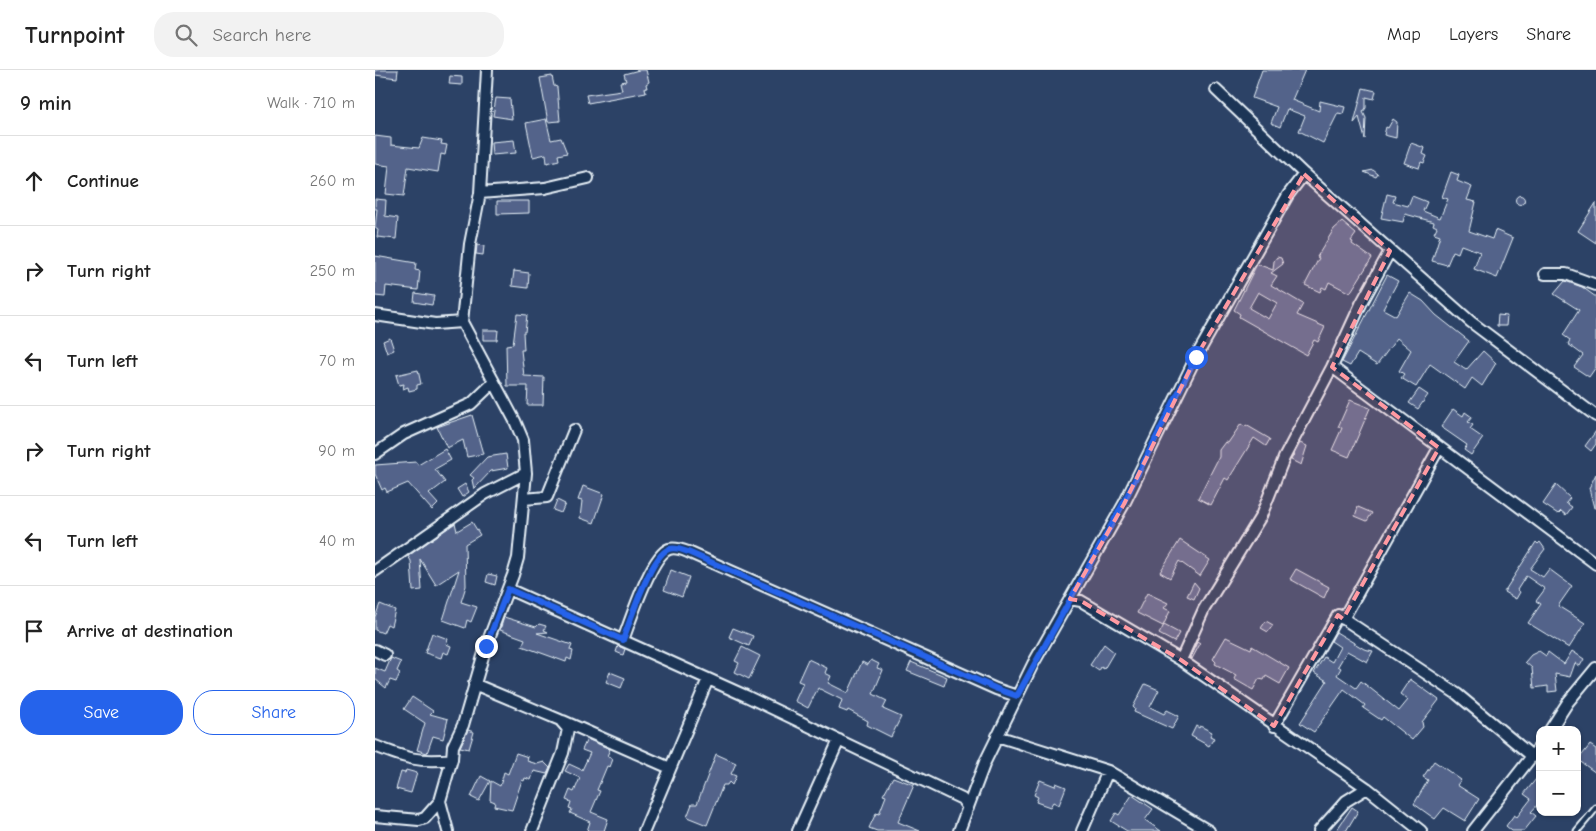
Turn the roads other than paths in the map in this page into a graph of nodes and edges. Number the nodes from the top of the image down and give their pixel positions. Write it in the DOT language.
graph roads {
  1 [pos="487,70"];
  2 [pos="1216,90"];
  3 [pos="1304,174"];
  4 [pos="588,178"];
  5 [pos="480,193"];
  6 [pos="1390,251"];
  7 [pos="1545,274"];
  8 [pos="1596,285"];
  9 [pos="375,315"];
  10 [pos="462,322"];
  11 [pos="1332,367"];
  12 [pos="493,383"];
  13 [pos="1596,416"];
  14 [pos="574,430"];
  15 [pos="1439,448"];
  16 [pos="375,454"];
  17 [pos="527,473"];
  18 [pos="524,499"];
  19 [pos="1596,564"];
  20 [pos="375,571"];
  21 [pos="508,589"];
  22 [pos="1071,599"];
  23 [pos="1343,619"];
  24 [pos="623,640"];
  25 [pos="1181,660"];
  26 [pos="1596,668"];
  27 [pos="707,679"];
  28 [pos="474,684"];
  29 [pos="1017,696"];
  30 [pos="560,720"];
  31 [pos="1274,726"];
  32 [pos="1553,726"];
  33 [pos="997,736"];
  34 [pos="839,740"];
  35 [pos="375,746"];
  36 [pos="1536,752"];
  37 [pos="1533,757"];
  38 [pos="452,759"];
  39 [pos="670,768"];
  40 [pos="1108,771"];
  41 [pos="1367,788"];
  42 [pos="972,793"];
  43 [pos="962,799"];
  44 [pos="440,801"];
  45 [pos="967,808"];
  46 [pos="1596,808"];
  47 [pos="375,816"];
  48 [pos="448,831"];
  49 [pos="532,831"];
  50 [pos="644,831"];
  51 [pos="798,831"];
  52 [pos="959,831"];
  53 [pos="1081,831"];
  54 [pos="1209,831"];
  55 [pos="1319,831"];
  56 [pos="1421,831"];
  57 [pos="1473,831"];
  58 [pos="1577,831"];
  1 -- 5 [label="street"];
  2 -- 3 [label="street"];
  3 -- 6 [label="street"];
  3 -- 22 [label="street"];
  4 -- 5 [label="street"];
  5 -- 10 [label="street"];
  6 -- 11 [label="street"];
  6 -- 13 [label="street"];
  7 -- 8 [label="street"];
  9 -- 10 [label="street"];
  10 -- 12 [label="street"];
  11 -- 15 [label="street"];
  11 -- 25 [label="street"];
  12 -- 16 [label="street"];
  12 -- 17 [label="street"];
  14 -- 18 [label="street"];
  15 -- 19 [label="street"];
  15 -- 23 [label="street"];
  17 -- 18 [label="street"];
  17 -- 20 [label="street"];
  18 -- 21 [label="street"];
  21 -- 24 [label="street"];
  21 -- 28 [label="street"];
  22 -- 25 [label="street"];
  22 -- 29 [label="street"];
  23 -- 31 [label="street"];
  23 -- 37 [label="street"];
  24 -- 27 [label="street"];
  24 -- 29 [label="street"];
  25 -- 31 [label="street"];
  26 -- 32 [label="street"];
  27 -- 34 [label="street"];
  27 -- 39 [label="street"];
  28 -- 30 [label="street"];
  28 -- 38 [label="street"];
  29 -- 33 [label="street"];
  30 -- 39 [label="street"];
  30 -- 49 [label="street"];
  31 -- 41 [label="street"];
  33 -- 40 [label="street"];
  33 -- 42 [label="street"];
  34 -- 43 [label="street"];
  34 -- 51 [label="street"];
  35 -- 38 [label="street"];
  36 -- 37 [label="street"];
  37 -- 57 [label="street"];
  38 -- 44 [label="street"];
  39 -- 50 [label="street"];
  40 -- 53 [label="street"];
  40 -- 54 [label="street"];
  41 -- 55 [label="street"];
  41 -- 56 [label="street"];
  42 -- 43 [label="street"];
  42 -- 45 [label="street"];
  43 -- 45 [label="street"];
  44 -- 47 [label="street"];
  44 -- 48 [label="street"];
  45 -- 52 [label="street"];
  46 -- 58 [label="lane"];
}
